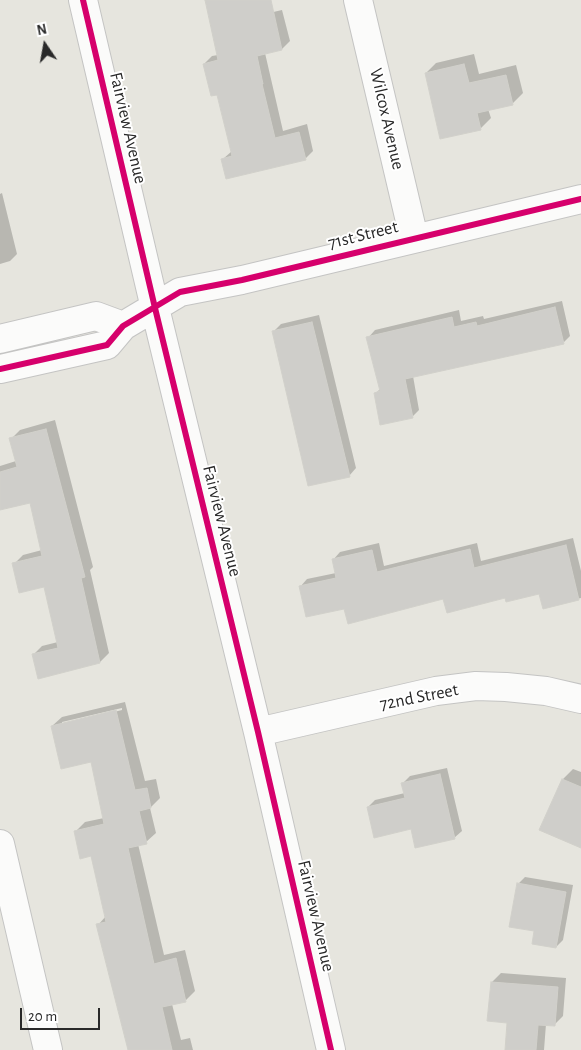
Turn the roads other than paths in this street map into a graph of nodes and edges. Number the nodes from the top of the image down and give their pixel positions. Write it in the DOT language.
graph roads {
  1 [pos="83,0"];
  2 [pos="358,0"];
  3 [pos="581,199"];
  4 [pos="414,238"];
  5 [pos="155,308"];
  6 [pos="123,326"];
  7 [pos="0,339"];
  8 [pos="0,370"];
  9 [pos="581,700"];
  10 [pos="258,732"];
  11 [pos="0,844"];
  12 [pos="48,1050"];
  13 [pos="331,1050"];
  1 -- 5 [label="street, Fairview Avenue"];
  2 -- 4 [label="street, Wilcox Avenue"];
  3 -- 4 [label="street, 71st Street"];
  4 -- 5 [label="street, 71st Street"];
  5 -- 6 [label="street, 71st Street"];
  5 -- 10 [label="street, Fairview Avenue"];
  6 -- 7 [label="street"];
  6 -- 8 [label="street, 71st Street"];
  9 -- 10 [label="street, 72nd Street"];
  10 -- 13 [label="street, Fairview Avenue"];
  11 -- 12 [label="street"];
}
